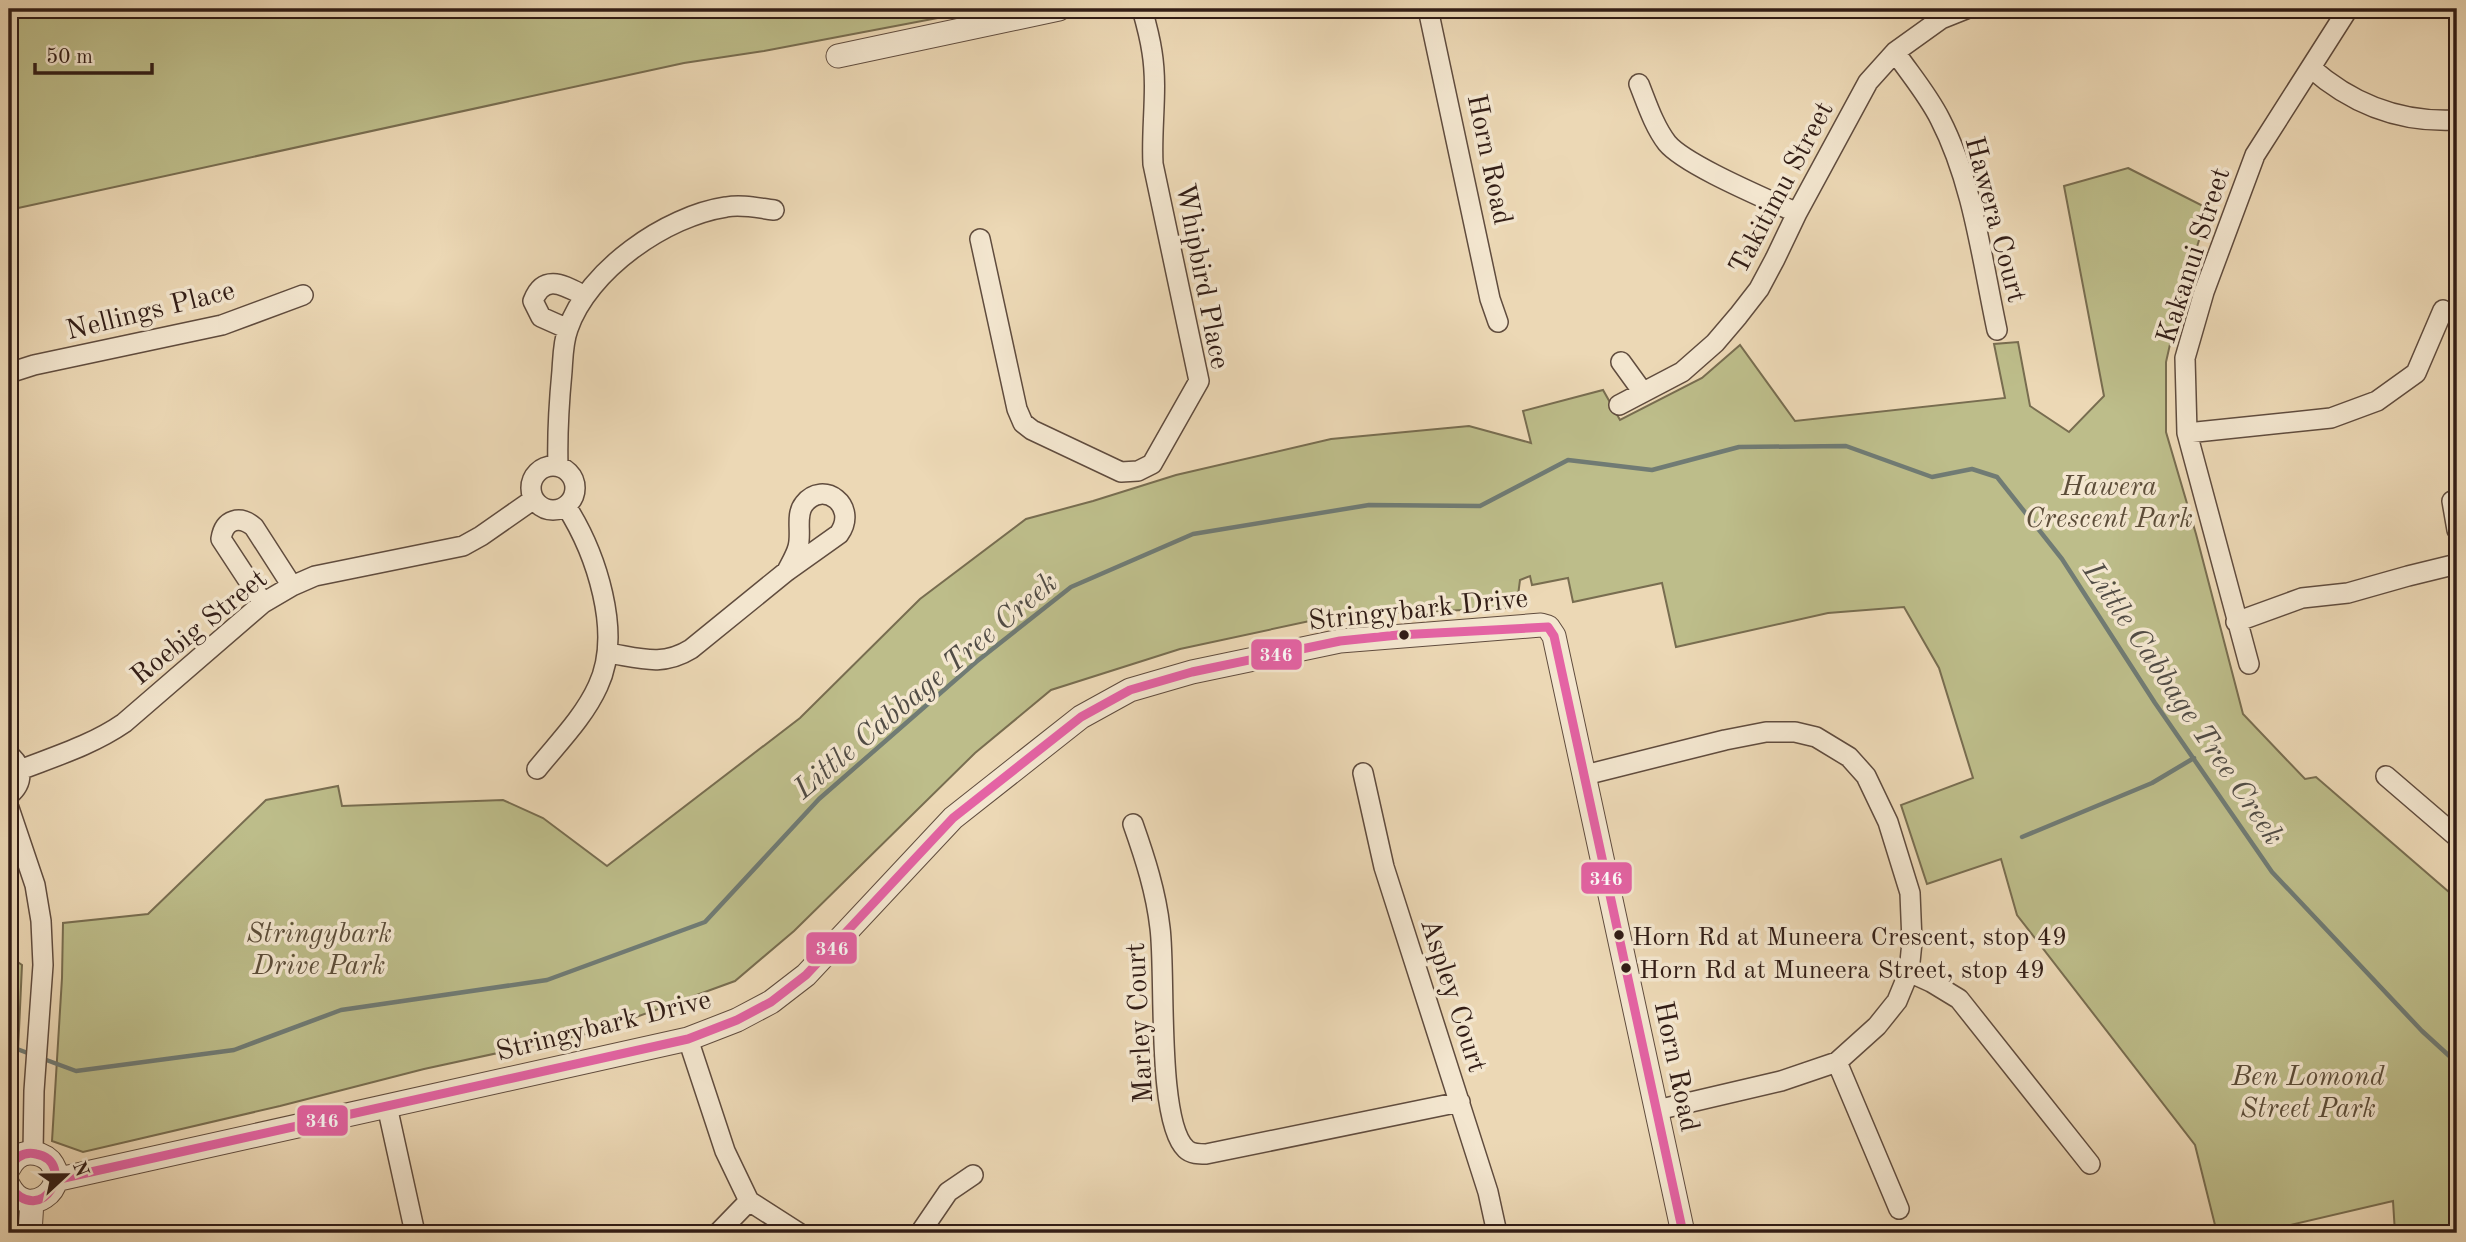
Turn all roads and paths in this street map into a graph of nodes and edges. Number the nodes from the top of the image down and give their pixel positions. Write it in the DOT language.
graph roads {
  1 [pos="1059,9"];
  2 [pos="1142,9"];
  3 [pos="1428,9"];
  4 [pos="1966,9"];
  5 [pos="2348,9"];
  6 [pos="1895,52"];
  7 [pos="838,56"];
  8 [pos="2311,68"];
  9 [pos="1639,84"];
  10 [pos="2457,120"];
  11 [pos="774,210"];
  12 [pos="1797,213"];
  13 [pos="980,239"];
  14 [pos="303,295"];
  15 [pos="585,296"];
  16 [pos="2444,310"];
  17 [pos="1498,322"];
  18 [pos="568,329"];
  19 [pos="1997,330"];
  20 [pos="1621,362"];
  21 [pos="9,373"];
  22 [pos="1642,391"];
  23 [pos="1619,405"];
  24 [pos="2187,433"];
  25 [pos="558,466"];
  26 [pos="534,499"];
  27 [pos="2452,502"];
  28 [pos="566,506"];
  29 [pos="2457,530"];
  30 [pos="2457,564"];
  31 [pos="787,571"];
  32 [pos="292,586"];
  33 [pos="263,603"];
  34 [pos="2236,622"];
  35 [pos="1548,627"];
  36 [pos="608,653"];
  37 [pos="2249,664"];
  38 [pos="14,762"];
  39 [pos="537,769"];
  40 [pos="1363,773"];
  41 [pos="1585,775"];
  42 [pos="2386,776"];
  43 [pos="9,795"];
  44 [pos="9,808"];
  45 [pos="1133,824"];
  46 [pos="2457,837"];
  47 [pos="1909,972"];
  48 [pos="688,1039"];
  49 [pos="1837,1062"];
  50 [pos="1460,1102"];
  51 [pos="387,1106"];
  52 [pos="1657,1110"];
  53 [pos="33,1153"];
  54 [pos="2090,1164"];
  55 [pos="9,1168"];
  56 [pos="973,1175"];
  57 [pos="55,1180"];
  58 [pos="9,1186"];
  59 [pos="32,1201"];
  60 [pos="749,1201"];
  61 [pos="1899,1209"];
  62 [pos="30,1233"];
  63 [pos="415,1233"];
  64 [pos="718,1233"];
  65 [pos="799,1233"];
  66 [pos="920,1233"];
  67 [pos="1497,1233"];
  68 [pos="1684,1233"];
  1 -- 7 [label="street"];
  2 -- 13 [label="street, Whipbird Place"];
  3 -- 17 [label="street, Horn Road"];
  4 -- 6 [label="street, Takitimu Street"];
  5 -- 8 [label="street, Kakanui Street"];
  6 -- 12 [label="street, Takitimu Street"];
  6 -- 19 [label="street, Hawera Court"];
  8 -- 10 [label="street"];
  8 -- 24 [label="street, Kakanui Street"];
  9 -- 12 [label="street"];
  11 -- 15 [label="street"];
  12 -- 22 [label="street, Takitimu Street"];
  14 -- 21 [label="street, Nellings Place"];
  15 -- 18 [label="street"];
  15 -- 18 [label="street"];
  16 -- 24 [label="street"];
  18 -- 25 [label="street"];
  20 -- 22 [label="street"];
  22 -- 23 [label="street, Takitimu Street"];
  24 -- 34 [label="street, Kakanui Street"];
  25 -- 26 [label="street"];
  25 -- 28 [label="street"];
  26 -- 28 [label="street"];
  26 -- 32 [label="street, Roebig Street"];
  27 -- 29 [label="street"];
  28 -- 36 [label="street"];
  30 -- 34 [label="street"];
  31 -- 36 [label="street"];
  32 -- 33 [label="street, Roebig Street"];
  32 -- 33 [label="street"];
  33 -- 38 [label="street, Roebig Street"];
  34 -- 37 [label="street, Kakanui Street"];
  35 -- 41 [label="street, Horn Road"];
  35 -- 48 [label="street, Stringybark Drive"];
  36 -- 39 [label="street"];
  38 -- 43 [label="street, Roebig Street"];
  40 -- 50 [label="street, Aspley Court"];
  41 -- 47 [label="street"];
  41 -- 52 [label="street, Horn Road"];
  42 -- 46 [label="street"];
  44 -- 53 [label="street"];
  45 -- 50 [label="street, Marley Court"];
  47 -- 49 [label="street"];
  47 -- 54 [label="street"];
  48 -- 51 [label="street, Stringybark Drive"];
  48 -- 60 [label="street"];
  49 -- 52 [label="street"];
  49 -- 61 [label="street"];
  50 -- 67 [label="street, Aspley Court"];
  51 -- 57 [label="street, Stringybark Drive"];
  51 -- 63 [label="street"];
  52 -- 68 [label="street, Horn Road"];
  53 -- 55 [label="street"];
  53 -- 57 [label="street"];
  56 -- 66 [label="street"];
  57 -- 59 [label="street, Stringybark Drive"];
  58 -- 59 [label="street"];
  59 -- 62 [label="street"];
  60 -- 64 [label="street"];
  60 -- 65 [label="street"];
}
